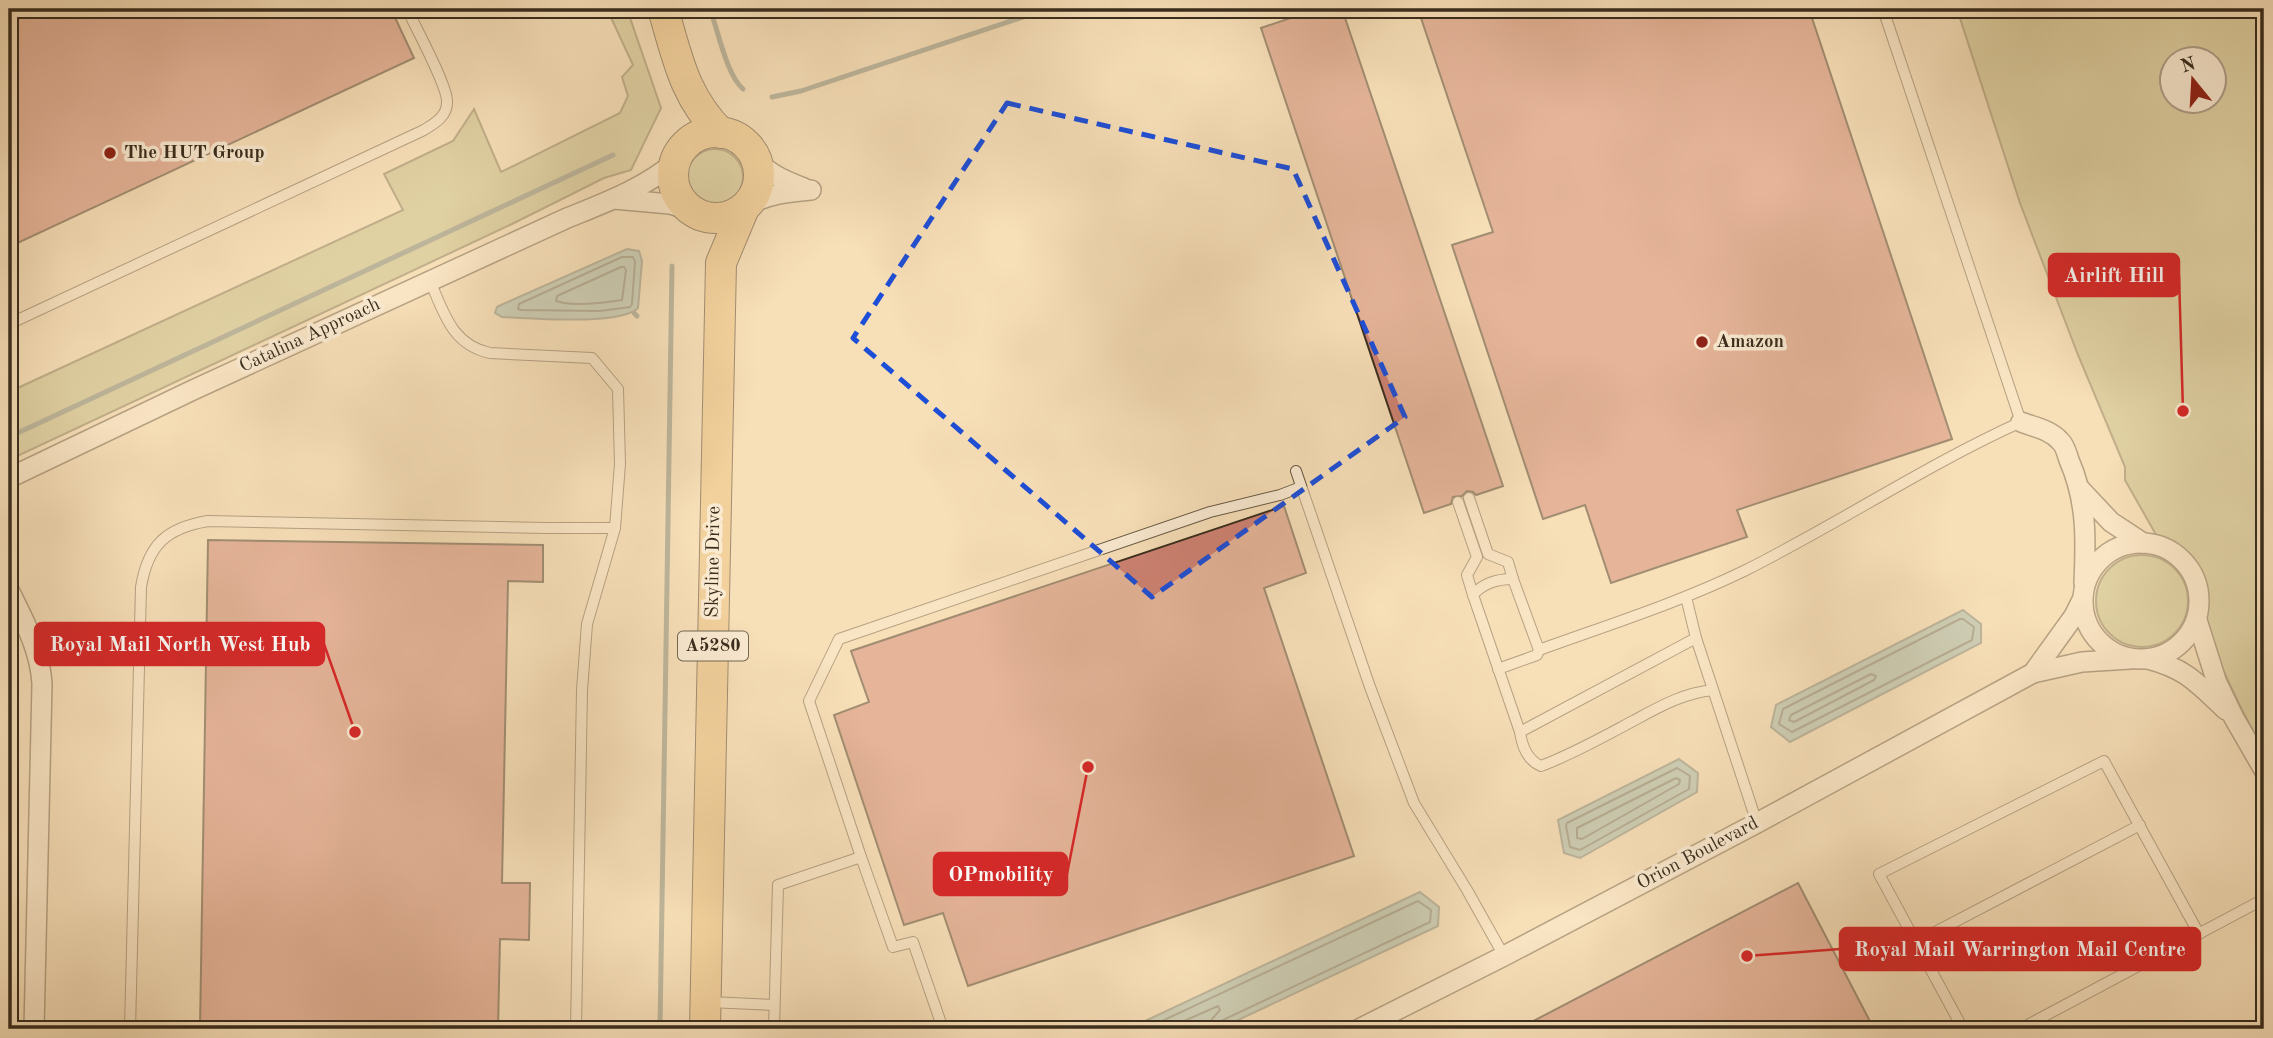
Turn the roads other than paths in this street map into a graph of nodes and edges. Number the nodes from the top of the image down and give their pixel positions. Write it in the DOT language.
graph roads {
  1 [pos="407,9"];
  2 [pos="663,9"];
  3 [pos="1883,9"];
  4 [pos="678,65"];
  5 [pos="721,133"];
  6 [pos="678,156"];
  7 [pos="757,161"];
  8 [pos="613,199"];
  9 [pos="745,207"];
  10 [pos="693,212"];
  11 [pos="721,263"];
  12 [pos="429,281"];
  13 [pos="9,324"];
  14 [pos="2021,422"];
  15 [pos="1296,471"];
  16 [pos="9,478"];
  17 [pos="1301,487"];
  18 [pos="2081,489"];
  19 [pos="1469,498"];
  20 [pos="1458,502"];
  21 [pos="615,528"];
  22 [pos="2143,543"];
  23 [pos="1513,579"];
  24 [pos="9,590"];
  25 [pos="1473,594"];
  26 [pos="2083,594"];
  27 [pos="1686,597"];
  28 [pos="2197,620"];
  29 [pos="1696,638"];
  30 [pos="1539,650"];
  31 [pos="2139,659"];
  32 [pos="1498,669"];
  33 [pos="2033,673"];
  34 [pos="1713,690"];
  35 [pos="2234,718"];
  36 [pos="1520,732"];
  37 [pos="2264,770"];
  38 [pos="1757,823"];
  39 [pos="2140,825"];
  40 [pos="861,857"];
  41 [pos="2264,899"];
  42 [pos="2199,934"];
  43 [pos="1916,942"];
  44 [pos="1504,956"];
  45 [pos="774,1005"];
  46 [pos="705,1016"];
  47 [pos="34,1029"];
  48 [pos="130,1029"];
  49 [pos="576,1029"];
  50 [pos="774,1029"];
  51 [pos="943,1029"];
  52 [pos="1359,1029"];
  53 [pos="1963,1029"];
  54 [pos="2020,1029"];
  1 -- 13 [label="lane"];
  2 -- 4 [label="main road, A5280"];
  3 -- 14 [label="lane"];
  4 -- 5 [label="main road, A5280"];
  4 -- 6 [label="main road, A5280"];
  5 -- 6 [label="main road"];
  5 -- 7 [label="main road, A5280"];
  6 -- 8 [label="street, Catalina Approach"];
  6 -- 10 [label="main road, A5280"];
  7 -- 9 [label="main road, A5280"];
  7 -- 9 [label="street"];
  8 -- 10 [label="street, Catalina Approach"];
  8 -- 12 [label="street, Catalina Approach"];
  9 -- 10 [label="main road"];
  9 -- 11 [label="main road, Skyline Drive / A5280"];
  10 -- 11 [label="main road, Skyline Drive / A5280"];
  11 -- 46 [label="main road, Skyline Drive / A5280"];
  12 -- 16 [label="street, Catalina Approach"];
  12 -- 21 [label="lane"];
  14 -- 18 [label="street"];
  14 -- 27 [label="lane"];
  15 -- 17 [label="lane"];
  17 -- 40 [label="lane"];
  17 -- 44 [label="lane"];
  18 -- 22 [label="street"];
  18 -- 26 [label="street"];
  19 -- 23 [label="lane"];
  20 -- 25 [label="lane"];
  21 -- 48 [label="lane"];
  21 -- 49 [label="lane"];
  22 -- 26 [label="street"];
  22 -- 28 [label="street"];
  23 -- 25 [label="lane"];
  23 -- 30 [label="lane"];
  24 -- 47 [label="street"];
  25 -- 32 [label="lane"];
  26 -- 31 [label="street"];
  26 -- 33 [label="street, Orion Boulevard"];
  27 -- 29 [label="lane"];
  27 -- 30 [label="lane"];
  28 -- 31 [label="street"];
  28 -- 35 [label="street, Orion Boulevard"];
  29 -- 34 [label="lane"];
  29 -- 36 [label="lane"];
  30 -- 32 [label="lane"];
  31 -- 33 [label="street, Orion Boulevard"];
  31 -- 35 [label="street, Orion Boulevard"];
  32 -- 36 [label="lane"];
  33 -- 38 [label="street, Orion Boulevard"];
  34 -- 36 [label="lane"];
  34 -- 38 [label="lane"];
  35 -- 37 [label="street, Orion Boulevard"];
  38 -- 44 [label="street, Orion Boulevard"];
  39 -- 42 [label="lane"];
  39 -- 43 [label="lane"];
  39 -- 43 [label="lane"];
  40 -- 45 [label="lane"];
  40 -- 51 [label="lane"];
  41 -- 42 [label="lane"];
  42 -- 54 [label="lane"];
  43 -- 53 [label="lane"];
  44 -- 52 [label="street, Orion Boulevard"];
  45 -- 46 [label="lane"];
  45 -- 50 [label="lane"];
}
